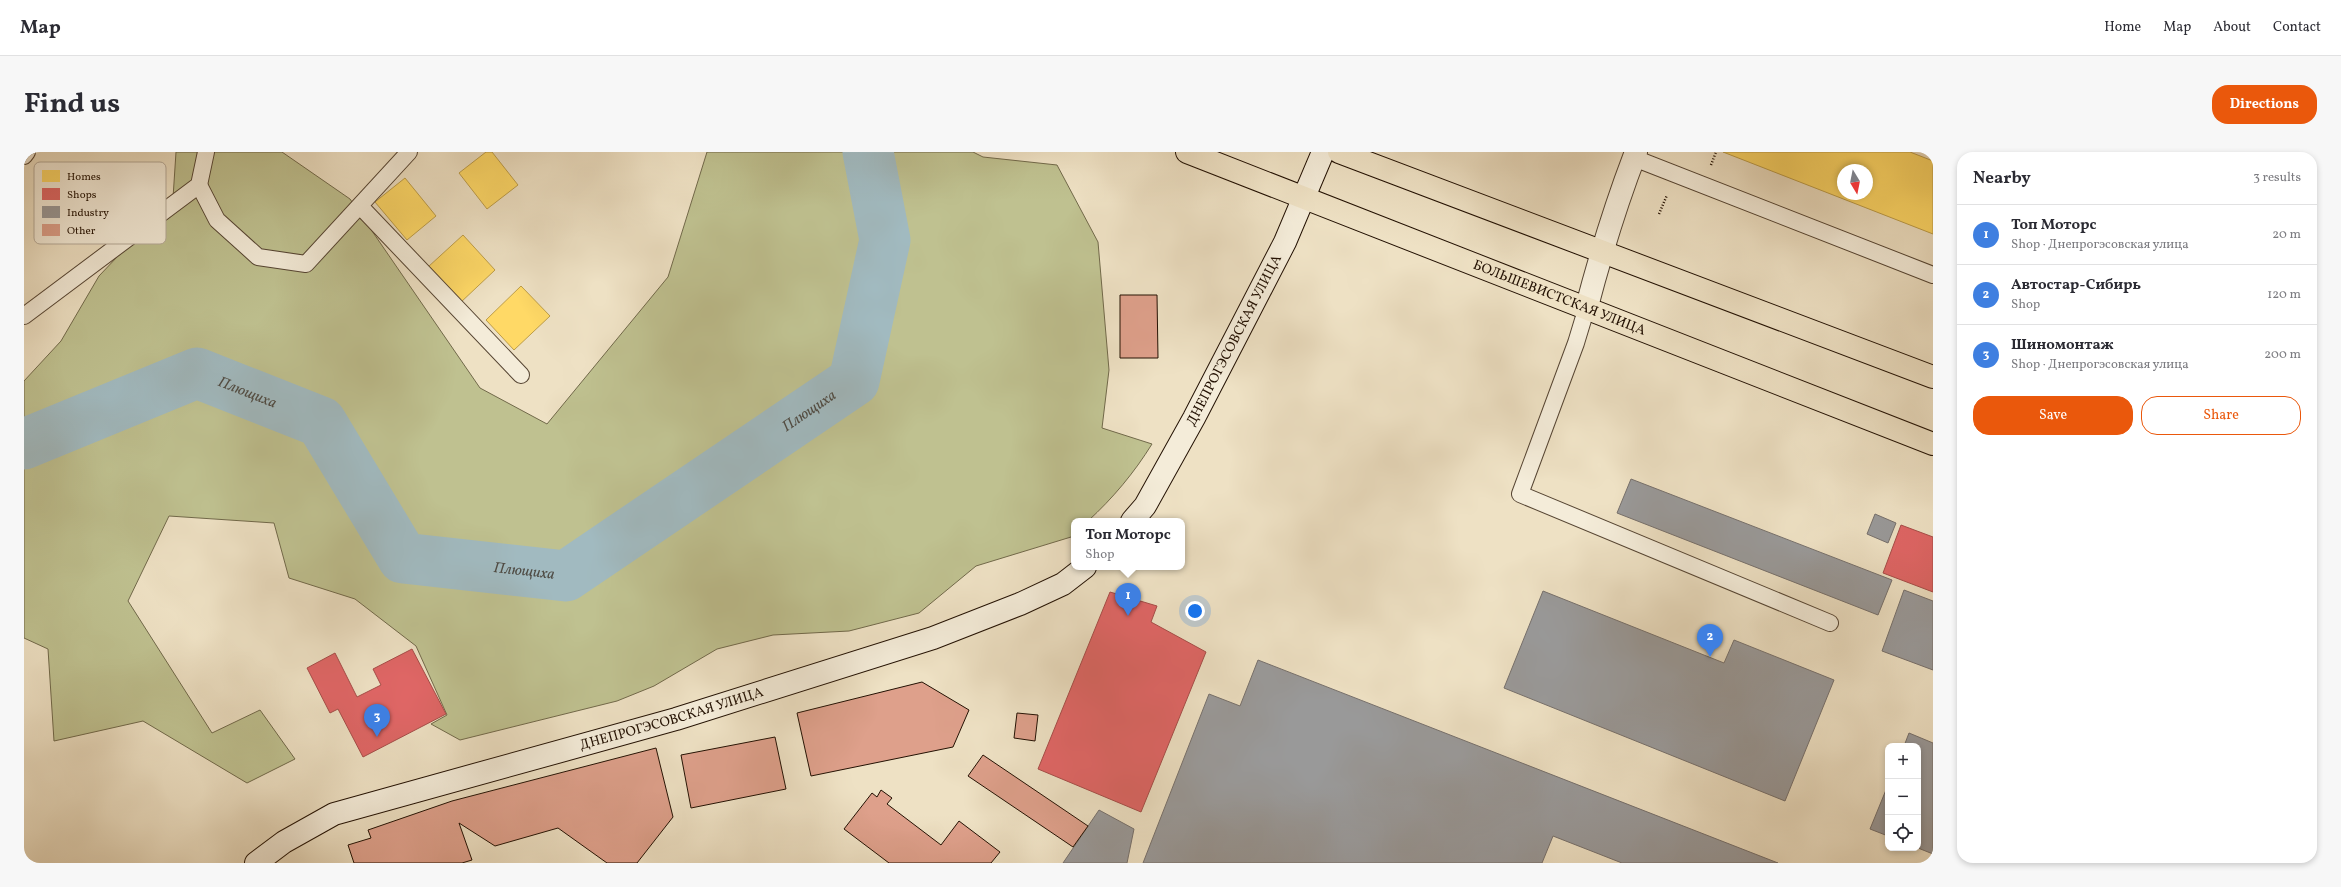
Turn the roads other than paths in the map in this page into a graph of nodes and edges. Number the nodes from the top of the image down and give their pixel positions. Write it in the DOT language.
graph roads {
  1 [pos="27,152"];
  2 [pos="206,152"];
  3 [pos="409,152"];
  4 [pos="1187,152"];
  5 [pos="1323,152"];
  6 [pos="1339,152"];
  7 [pos="1635,155"];
  8 [pos="24,156"];
  9 [pos="198,185"];
  10 [pos="1303,196"];
  11 [pos="360,206"];
  12 [pos="166,209"];
  13 [pos="120,244"];
  14 [pos="1601,250"];
  15 [pos="1933,275"];
  16 [pos="1586,310"];
  17 [pos="24,316"];
  18 [pos="521,375"];
  19 [pos="1933,377"];
  20 [pos="1933,444"];
  21 [pos="1135,518"];
  22 [pos="1082,570"];
  23 [pos="1830,623"];
  24 [pos="256,863"];
  1 -- 8 [label="lane"];
  2 -- 9 [label="lane"];
  3 -- 11 [label="lane"];
  4 -- 10 [label="highway, БОЛЬШЕВИСТСКАЯ УЛИЦА"];
  5 -- 10 [label="street, ДНЕПРОГЭСОВСКАЯ УЛИЦА"];
  6 -- 14 [label="highway"];
  7 -- 14 [label="street"];
  7 -- 15 [label="lane"];
  9 -- 11 [label="lane"];
  9 -- 12 [label="lane"];
  10 -- 16 [label="highway, БОЛЬШЕВИСТСКАЯ УЛИЦА"];
  10 -- 21 [label="street, ДНЕПРОГЭСОВСКАЯ УЛИЦА"];
  11 -- 18 [label="lane"];
  13 -- 17 [label="lane"];
  14 -- 16 [label="street"];
  14 -- 19 [label="highway"];
  16 -- 20 [label="highway, БОЛЬШЕВИСТСКАЯ УЛИЦА"];
  16 -- 23 [label="lane"];
  22 -- 24 [label="street, ДНЕПРОГЭСОВСКАЯ УЛИЦА"];
}
